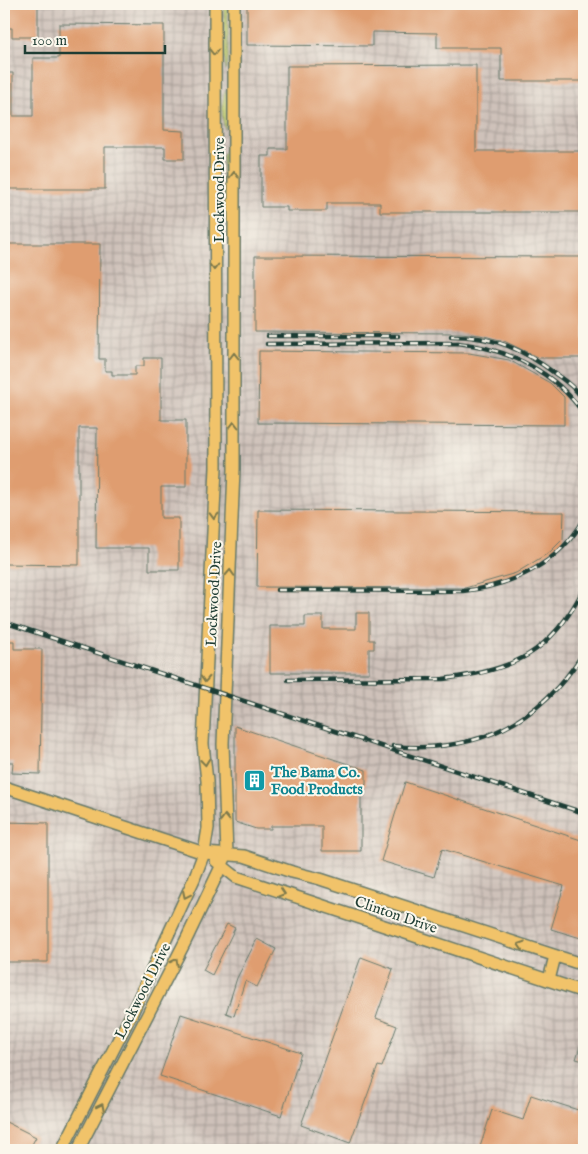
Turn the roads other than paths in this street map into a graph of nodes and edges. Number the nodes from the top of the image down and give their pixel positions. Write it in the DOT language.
graph roads {
  1 [pos="214,4"];
  2 [pos="234,4"];
  3 [pos="214,80"];
  4 [pos="234,80"];
  5 [pos="214,139"];
  6 [pos="234,140"];
  7 [pos="4,787"];
  8 [pos="204,853"];
  9 [pos="227,854"];
  10 [pos="222,866"];
  11 [pos="555,956"];
  12 [pos="584,965"];
  13 [pos="147,980"];
  14 [pos="548,980"];
  15 [pos="162,988"];
  16 [pos="584,992"];
  17 [pos="117,1043"];
  18 [pos="130,1049"];
  19 [pos="97,1081"];
  20 [pos="111,1087"];
  21 [pos="62,1150"];
  22 [pos="78,1150"];
  1 -- 3 [label="main road, Lockwood Drive, one-way"];
  2 -- 4 [label="main road, Lockwood Drive"];
  3 -- 4 [label="main road"];
  3 -- 5 [label="main road, Lockwood Drive"];
  4 -- 6 [label="main road, Lockwood Drive"];
  5 -- 6 [label="main road"];
  5 -- 8 [label="main road, Lockwood Drive, one-way"];
  9 -- 6 [label="main road, Lockwood Drive, one-way"];
  7 -- 8 [label="main road, Clinton Drive"];
  8 -- 9 [label="main road, Clinton Drive"];
  8 -- 10 [label="main road, Clinton Drive"];
  8 -- 13 [label="main road, Lockwood Drive, one-way"];
  9 -- 10 [label="main road, Lockwood Drive"];
  11 -- 9 [label="main road, Clinton Drive, one-way"];
  10 -- 14 [label="main road, Clinton Drive, one-way"];
  15 -- 10 [label="main road, Lockwood Drive, one-way"];
  11 -- 12 [label="main road, Clinton Drive"];
  11 -- 14 [label="main road"];
  13 -- 15 [label="main road"];
  13 -- 17 [label="main road, Lockwood Drive"];
  14 -- 16 [label="main road, Clinton Drive"];
  15 -- 18 [label="main road, Lockwood Drive"];
  17 -- 18 [label="main road"];
  17 -- 19 [label="main road, Lockwood Drive"];
  18 -- 20 [label="main road, Lockwood Drive"];
  19 -- 20 [label="main road"];
  19 -- 21 [label="main road, Lockwood Drive"];
  22 -- 20 [label="main road, Lockwood Drive, one-way"];
}
